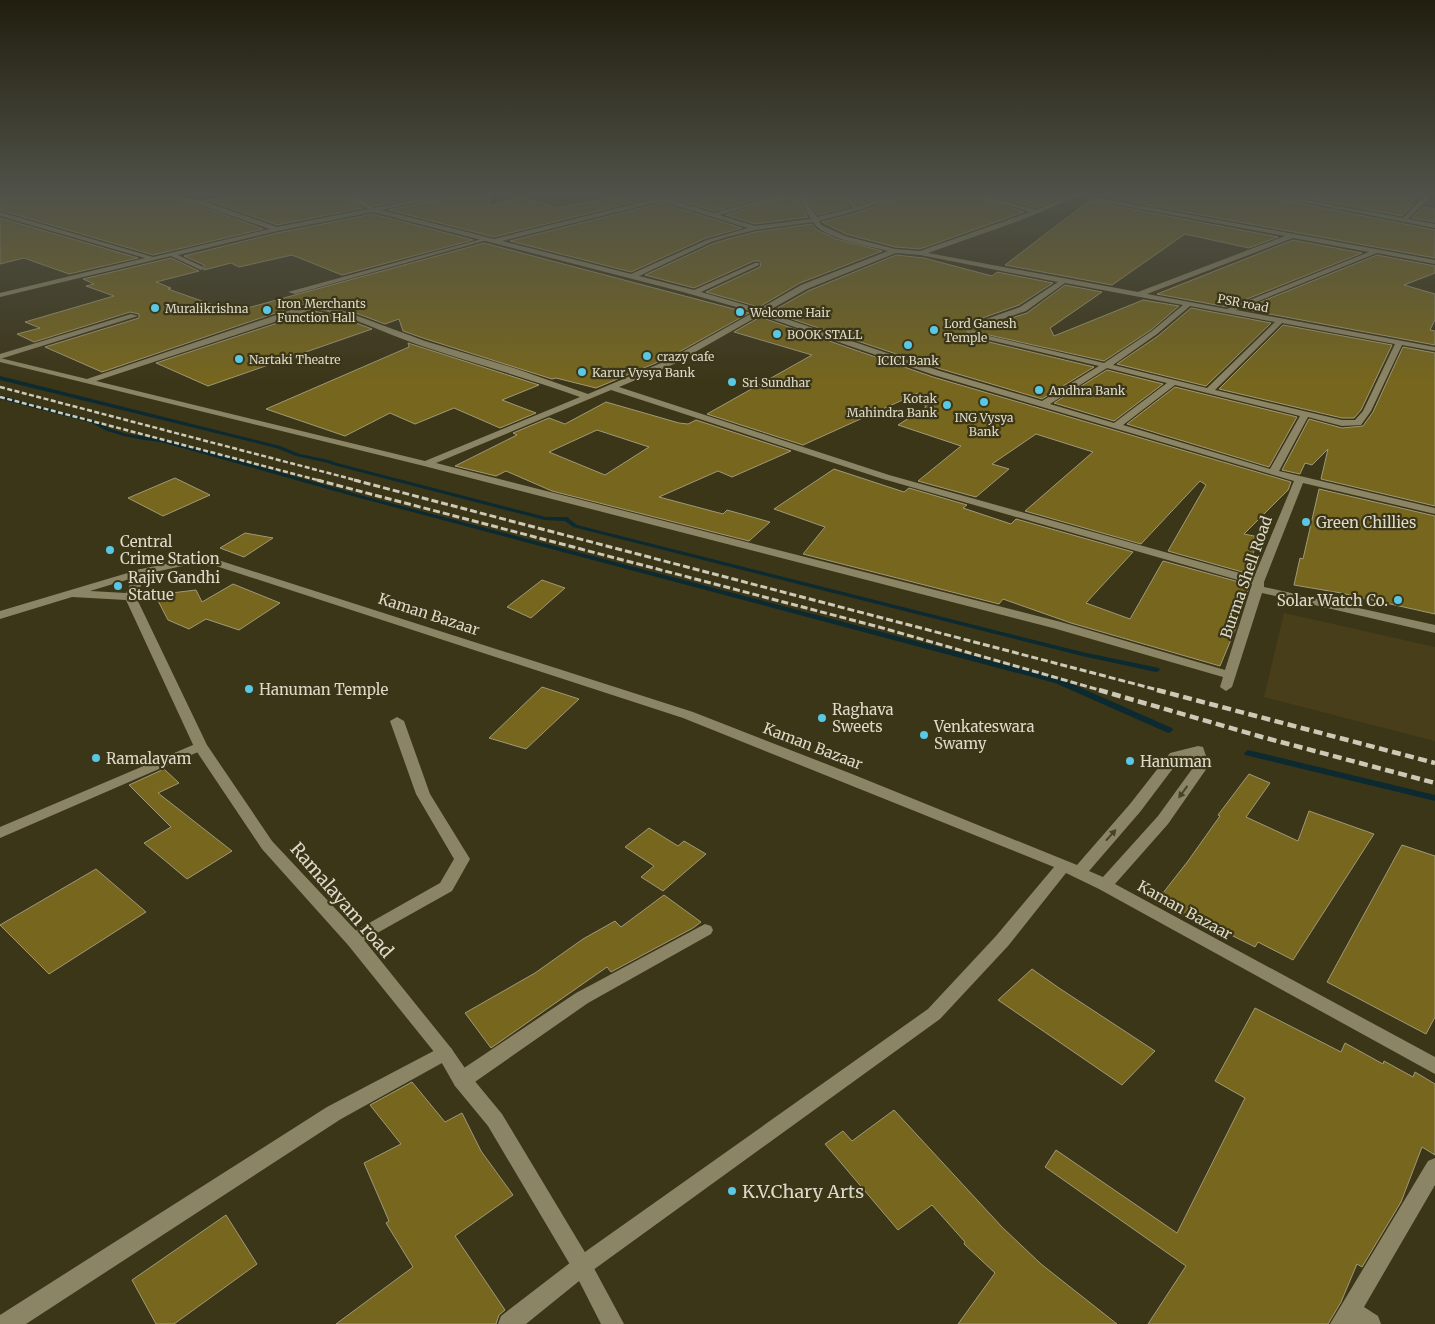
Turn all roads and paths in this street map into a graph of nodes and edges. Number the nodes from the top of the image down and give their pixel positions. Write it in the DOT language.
graph roads {
  1 [pos="153,258"];
  2 [pos="179,258"];
  3 [pos="418,258"];
  4 [pos="554,258"];
  5 [pos="675,258"];
  6 [pos="878,258"];
  7 [pos="945,258"];
  8 [pos="1235,258"];
  9 [pos="1360,258"];
  10 [pos="1413,258"];
  11 [pos="1435,262"];
  12 [pos="757,264"];
  13 [pos="201,268"];
  14 [pos="630,277"];
  15 [pos="1064,281"];
  16 [pos="292,292"];
  17 [pos="694,293"];
  18 [pos="1141,294"];
  19 [pos="0,295"];
  20 [pos="1188,304"];
  21 [pos="757,311"];
  22 [pos="1227,311"];
  23 [pos="134,316"];
  24 [pos="1280,321"];
  25 [pos="978,325"];
  26 [pos="971,333"];
  27 [pos="1399,343"];
  28 [pos="1435,348"];
  29 [pos="0,358"];
  30 [pos="1104,366"];
  31 [pos="88,381"];
  32 [pos="1174,382"];
  33 [pos="611,387"];
  34 [pos="1209,391"];
  35 [pos="586,396"];
  36 [pos="1042,405"];
  37 [pos="1305,415"];
  38 [pos="1116,426"];
  39 [pos="426,464"];
  40 [pos="1273,474"];
  41 [pos="1298,480"];
  42 [pos="1435,511"];
  43 [pos="141,572"];
  44 [pos="1258,586"];
  45 [pos="67,593"];
  46 [pos="130,598"];
  47 [pos="0,615"];
  48 [pos="1435,629"];
  49 [pos="397,721"];
  50 [pos="200,746"];
  51 [pos="0,833"];
  52 [pos="1071,868"];
  53 [pos="1105,884"];
  54 [pos="705,930"];
  55 [pos="354,940"];
  56 [pos="445,1053"];
  57 [pos="1435,1066"];
  58 [pos="462,1080"];
  59 [pos="1435,1167"];
  60 [pos="582,1266"];
  61 [pos="1345,1317"];
  62 [pos="6,1324"];
  63 [pos="509,1324"];
  64 [pos="613,1324"];
  65 [pos="1370,1324"];
  1 -- 19 [label="street"];
  2 -- 13 [label="street"];
  3 -- 16 [label="street"];
  4 -- 14 [label="street"];
  5 -- 14 [label="street"];
  6 -- 21 [label="street"];
  7 -- 15 [label="street, PSR road"];
  8 -- 18 [label="street"];
  9 -- 22 [label="street"];
  10 -- 11 [label="street"];
  12 -- 17 [label="street"];
  14 -- 17 [label="street"];
  15 -- 18 [label="street, PSR road"];
  15 -- 25 [label="street"];
  17 -- 21 [label="street"];
  18 -- 20 [label="street, PSR road"];
  20 -- 22 [label="street, PSR road"];
  20 -- 30 [label="street"];
  21 -- 33 [label="street"];
  21 -- 36 [label="street"];
  22 -- 24 [label="street, PSR road"];
  23 -- 29 [label="street"];
  24 -- 27 [label="street, PSR road"];
  24 -- 34 [label="street"];
  26 -- 30 [label="street"];
  27 -- 28 [label="street, PSR road"];
  27 -- 37 [label="street"];
  29 -- 31 [label="street"];
  30 -- 32 [label="street"];
  30 -- 36 [label="street"];
  31 -- 35 [label="street"];
  31 -- 39 [label="street"];
  32 -- 34 [label="street"];
  32 -- 38 [label="street"];
  33 -- 35 [label="street"];
  33 -- 44 [label="street"];
  34 -- 37 [label="street"];
  35 -- 39 [label="street"];
  36 -- 38 [label="street"];
  37 -- 40 [label="street"];
  38 -- 40 [label="street"];
  39 -- 44 [label="street, Burma Shell Road"];
  40 -- 41 [label="street"];
  41 -- 42 [label="street"];
  41 -- 44 [label="street, Burma Shell Road"];
  43 -- 45 [label="street, Kaman Bazaar"];
  43 -- 46 [label="street"];
  43 -- 52 [label="street, Kaman Bazaar"];
  44 -- 48 [label="street"];
  45 -- 46 [label="street"];
  45 -- 47 [label="street, Kaman Bazaar"];
  46 -- 50 [label="street, Ramalayam road"];
  49 -- 55 [label="street"];
  50 -- 51 [label="street"];
  50 -- 55 [label="street, Ramalayam road"];
  52 -- 53 [label="street, Kaman Bazaar"];
  52 -- 53 [label="street, one-way"];
  52 -- 60 [label="street"];
  53 -- 57 [label="street, Kaman Bazaar"];
  54 -- 58 [label="street"];
  55 -- 56 [label="street, Ramalayam road"];
  56 -- 58 [label="street, Ramalayam road"];
  56 -- 62 [label="street"];
  58 -- 60 [label="street, Ramalayam road"];
  59 -- 61 [label="street"];
  60 -- 63 [label="street"];
  60 -- 64 [label="street, Ramalayam road"];
  61 -- 65 [label="street"];
}
